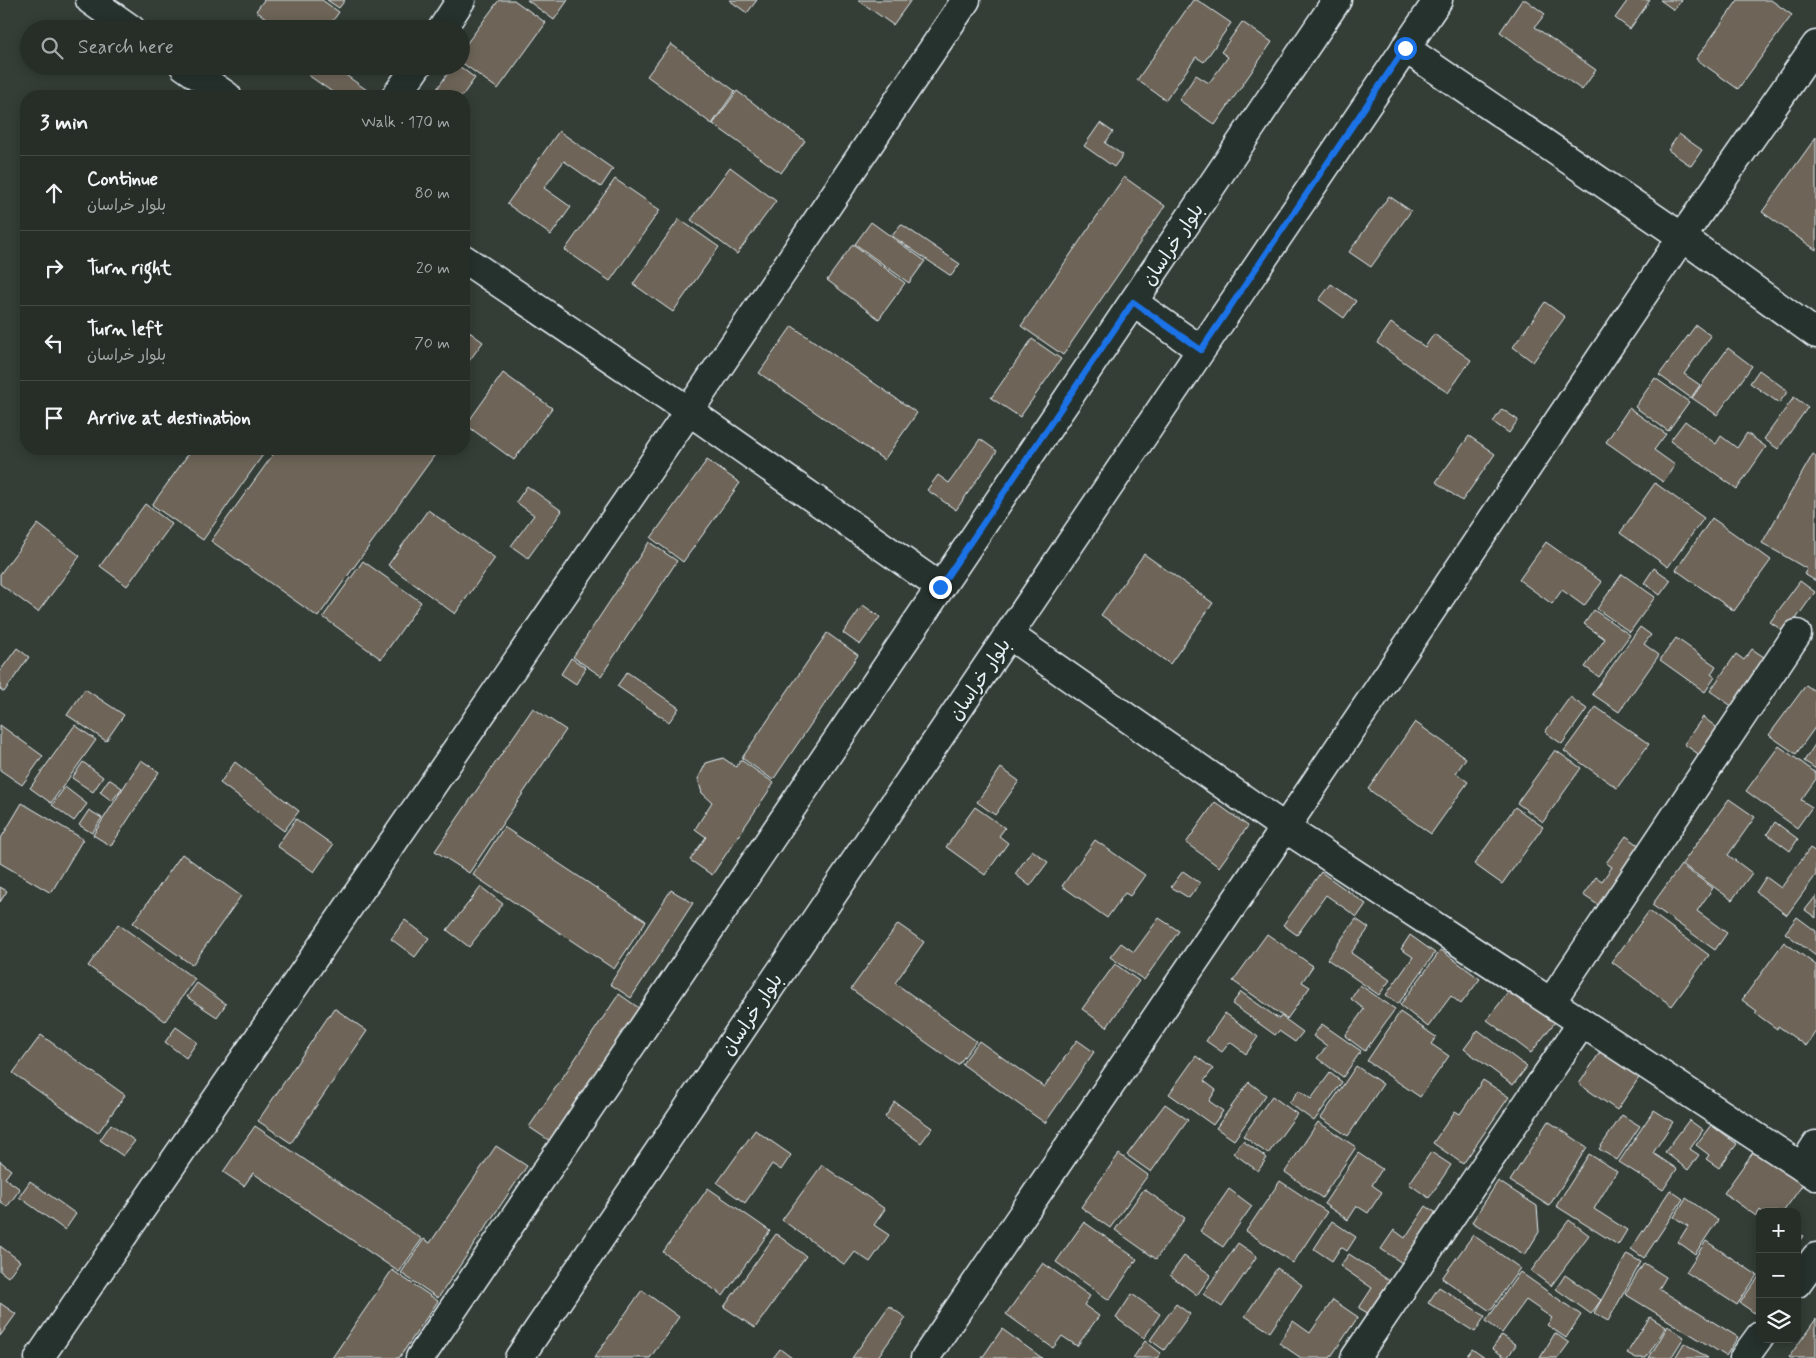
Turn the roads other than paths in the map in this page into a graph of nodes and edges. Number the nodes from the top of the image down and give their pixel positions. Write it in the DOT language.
graph roads {
  1 [pos="90,0"];
  2 [pos="461,0"];
  3 [pos="966,0"];
  4 [pos="1336,0"];
  5 [pos="1438,0"];
  6 [pos="118,20"];
  7 [pos="448,20"];
  8 [pos="1816,45"];
  9 [pos="1405,48"];
  10 [pos="197,75"];
  11 [pos="411,75"];
  12 [pos="218,90"];
  13 [pos="400,90"];
  14 [pos="1682,237"];
  15 [pos="470,263"];
  16 [pos="1133,302"];
  17 [pos="1816,334"];
  18 [pos="1201,350"];
  19 [pos="689,411"];
  20 [pos="940,587"];
  21 [pos="1797,634"];
  22 [pos="1009,635"];
  23 [pos="1285,828"];
  24 [pos="1551,1002"];
  25 [pos="1582,1023"];
  26 [pos="1811,1163"];
  27 [pos="1816,1257"];
  28 [pos="1801,1278"];
  29 [pos="1756,1342"];
  30 [pos="38,1358"];
  31 [pos="420,1358"];
  32 [pos="519,1358"];
  33 [pos="925,1358"];
  34 [pos="1355,1358"];
  35 [pos="1744,1358"];
  1 -- 6 [label="street"];
  2 -- 7 [label="street"];
  3 -- 19 [label="street"];
  4 -- 16 [label="street, بلوار خراسان"];
  5 -- 9 [label="street, بلوار خراسان"];
  8 -- 14 [label="street"];
  9 -- 14 [label="street"];
  9 -- 18 [label="street, بلوار خراسان"];
  10 -- 12 [label="street"];
  11 -- 13 [label="street"];
  14 -- 17 [label="street"];
  14 -- 23 [label="street"];
  15 -- 19 [label="street"];
  16 -- 18 [label="street"];
  16 -- 20 [label="street, بلوار خراسان"];
  18 -- 22 [label="street, بلوار خراسان"];
  19 -- 20 [label="street"];
  19 -- 30 [label="street"];
  20 -- 31 [label="street, بلوار خراسان"];
  21 -- 24 [label="street"];
  22 -- 23 [label="street"];
  22 -- 32 [label="street, بلوار خراسان"];
  23 -- 24 [label="street"];
  23 -- 33 [label="street"];
  24 -- 25 [label="street"];
  25 -- 26 [label="street"];
  25 -- 34 [label="street"];
  27 -- 28 [label="street"];
  29 -- 35 [label="street"];
}
